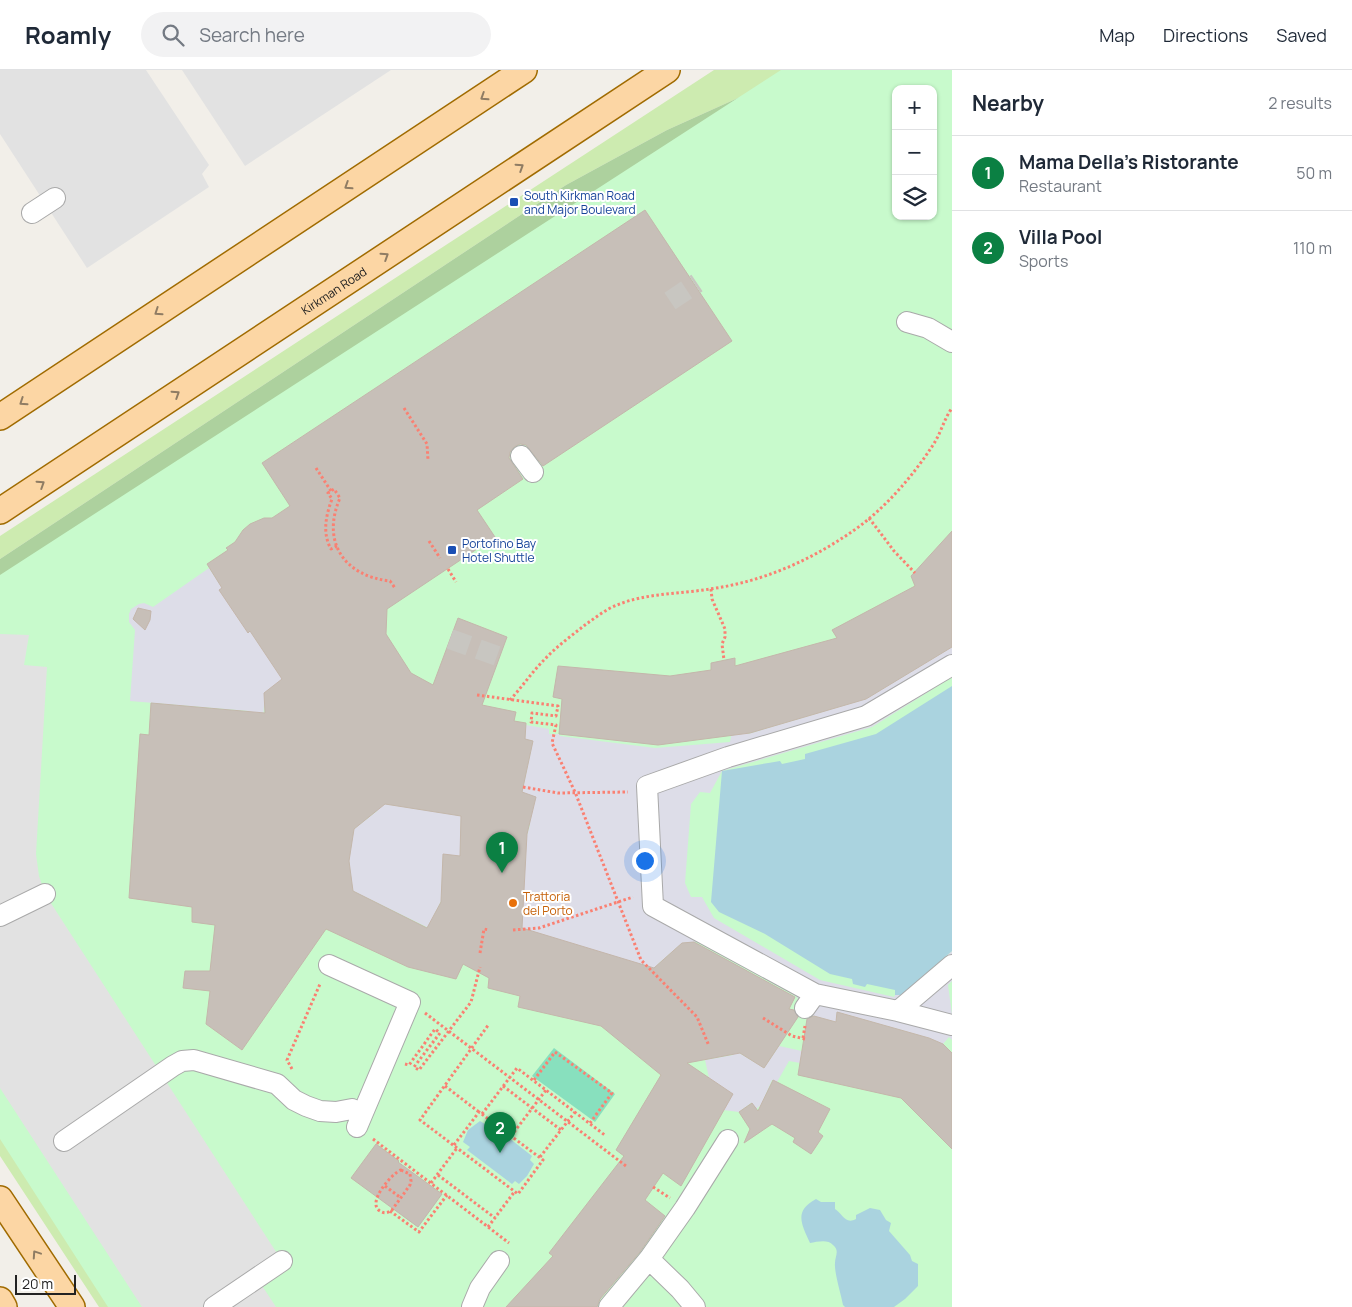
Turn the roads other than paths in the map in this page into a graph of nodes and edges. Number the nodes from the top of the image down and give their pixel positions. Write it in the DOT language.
graph roads {
  1 [pos="524,70"];
  2 [pos="666,70"];
  3 [pos="55,198"];
  4 [pos="32,213"];
  5 [pos="914,325"];
  6 [pos="952,342"];
  7 [pos="0,417"];
  8 [pos="0,511"];
  9 [pos="952,665"];
  10 [pos="45,894"];
  11 [pos="0,916"];
  12 [pos="329,965"];
  13 [pos="952,965"];
  14 [pos="898,1011"];
  15 [pos="952,1025"];
  16 [pos="728,1140"];
  17 [pos="64,1141"];
  18 [pos="0,1199"];
  19 [pos="0,1207"];
  20 [pos="20,1229"];
  21 [pos="649,1259"];
  22 [pos="282,1261"];
  23 [pos="500,1261"];
  24 [pos="0,1300"];
  25 [pos="4,1307"];
  26 [pos="72,1307"];
  27 [pos="214,1307"];
  28 [pos="472,1307"];
  29 [pos="609,1307"];
  30 [pos="695,1307"];
  1 -- 7 [label="main road, one-way"];
  8 -- 2 [label="main road, Kirkman Road, one-way"];
  3 -- 4 [label="street"];
  5 -- 6 [label="street"];
  9 -- 14 [label="street"];
  10 -- 11 [label="street"];
  12 -- 17 [label="street"];
  13 -- 14 [label="street"];
  14 -- 15 [label="street"];
  16 -- 21 [label="street"];
  18 -- 20 [label="main road"];
  19 -- 20 [label="main road"];
  26 -- 20 [label="main road, one-way"];
  21 -- 29 [label="street"];
  21 -- 30 [label="street"];
  22 -- 27 [label="street"];
  23 -- 28 [label="street"];
  24 -- 25 [label="main road"];
}
